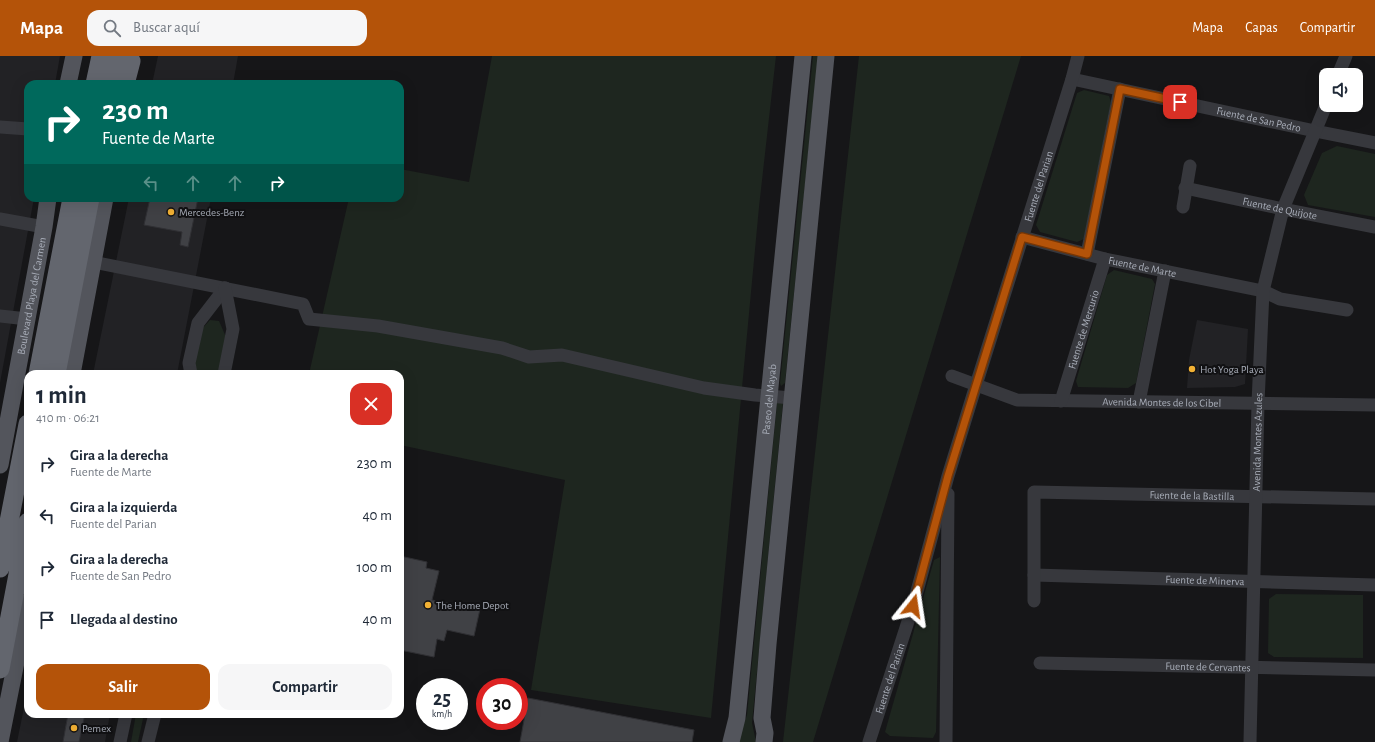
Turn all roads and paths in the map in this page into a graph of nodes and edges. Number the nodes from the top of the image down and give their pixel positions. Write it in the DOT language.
graph roads {
  1 [pos="74,56"];
  2 [pos="88,56"];
  3 [pos="101,56"];
  4 [pos="804,56"];
  5 [pos="826,56"];
  6 [pos="1078,56"];
  7 [pos="1346,56"];
  8 [pos="126,58"];
  9 [pos="1341,68"];
  10 [pos="1072,79"];
  11 [pos="69,80"];
  12 [pos="85,80"];
  13 [pos="96,80"];
  14 [pos="114,80"];
  15 [pos="126,80"];
  16 [pos="1120,89"];
  17 [pos="1323,112"];
  18 [pos="0,127"];
  19 [pos="24,129"];
  20 [pos="1315,131"];
  21 [pos="1375,142"];
  22 [pos="1190,166"];
  23 [pos="1185,188"];
  24 [pos="47,202"];
  25 [pos="62,202"];
  26 [pos="71,202"];
  27 [pos="89,202"];
  28 [pos="98,202"];
  29 [pos="104,202"];
  30 [pos="1182,207"];
  31 [pos="1283,209"];
  32 [pos="0,219"];
  33 [pos="1375,226"];
  34 [pos="44,228"];
  35 [pos="1022,237"];
  36 [pos="1087,254"];
  37 [pos="1105,259"];
  38 [pos="93,262"];
  39 [pos="1165,271"];
  40 [pos="225,288"];
  41 [pos="1263,291"];
  42 [pos="1346,310"];
  43 [pos="0,316"];
  44 [pos="27,320"];
  45 [pos="62,342"];
  46 [pos="41,356"];
  47 [pos="39,370"];
  48 [pos="57,370"];
  49 [pos="73,370"];
  50 [pos="190,370"];
  51 [pos="225,370"];
  52 [pos="952,376"];
  53 [pos="976,385"];
  54 [pos="770,397"];
  55 [pos="792,398"];
  56 [pos="1061,401"];
  57 [pos="1138,402"];
  58 [pos="1258,403"];
  59 [pos="1375,405"];
  60 [pos="5,412"];
  61 [pos="24,445"];
  62 [pos="0,465"];
  63 [pos="948,476"];
  64 [pos="1256,497"];
  65 [pos="1375,499"];
  66 [pos="24,543"];
  67 [pos="0,568"];
  68 [pos="1034,575"];
  69 [pos="1254,582"];
  70 [pos="1375,585"];
  71 [pos="1034,602"];
  72 [pos="24,619"];
  73 [pos="1040,664"];
  74 [pos="1252,668"];
  75 [pos="0,669"];
  76 [pos="1375,670"];
  77 [pos="4,703"];
  78 [pos="125,718"];
  79 [pos="154,718"];
  80 [pos="0,742"];
  81 [pos="120,742"];
  82 [pos="148,742"];
  83 [pos="731,742"];
  84 [pos="764,742"];
  85 [pos="869,742"];
  86 [pos="946,742"];
  87 [pos="1250,742"];
  1 -- 11 [label="main road"];
  2 -- 12 [label="highway"];
  3 -- 13 [label="highway"];
  4 -- 54 [label="main road, Paseo del Mayab"];
  5 -- 55 [label="main road, Paseo del Mayab"];
  6 -- 10 [label="street, Fuente del Parian"];
  7 -- 9 [label="street"];
  8 -- 14 [label="highway"];
  8 -- 15 [label="highway"];
  10 -- 16 [label="street, Fuente de San Pedro"];
  10 -- 35 [label="street, Fuente del Parian"];
  16 -- 20 [label="street, Fuente de San Pedro"];
  16 -- 36 [label="street"];
  17 -- 20 [label="street, Avenida Montes Azules"];
  18 -- 19 [label="street"];
  20 -- 21 [label="street, Fuente de San Pedro"];
  20 -- 31 [label="street, Avenida Montes Azules"];
  22 -- 23 [label="street"];
  23 -- 30 [label="street"];
  23 -- 31 [label="street, Fuente de Quijote"];
  24 -- 34 [label="main road, Boulevard Playa del Carmen"];
  25 -- 46 [label="highway"];
  26 -- 46 [label="highway"];
  27 -- 45 [label="highway"];
  28 -- 45 [label="highway"];
  29 -- 38 [label="main road"];
  31 -- 33 [label="street, Fuente de Quijote"];
  31 -- 41 [label="street, Avenida Montes Azules"];
  32 -- 34 [label="street"];
  34 -- 44 [label="main road, Boulevard Playa del Carmen"];
  35 -- 36 [label="street, Fuente de Marte"];
  35 -- 53 [label="street, Fuente del Parian"];
  36 -- 37 [label="street, Fuente de Marte"];
  37 -- 39 [label="street, Fuente de Marte"];
  37 -- 56 [label="street, Fuente de Mercurio"];
  38 -- 40 [label="street"];
  38 -- 49 [label="main road"];
  39 -- 41 [label="street, Fuente de Marte"];
  39 -- 57 [label="street"];
  40 -- 50 [label="street"];
  40 -- 51 [label="street"];
  40 -- 54 [label="street"];
  41 -- 42 [label="street, Fuente de Marte"];
  41 -- 58 [label="street, Avenida Montes Azules"];
  43 -- 44 [label="street"];
  44 -- 60 [label="main road, Boulevard Playa del Carmen"];
  45 -- 48 [label="highway"];
  46 -- 47 [label="highway"];
  52 -- 53 [label="street, Avenida Montes de los Cibel"];
  53 -- 56 [label="street, Avenida Montes de los Cibel"];
  53 -- 63 [label="street, Fuente del Parian"];
  54 -- 55 [label="street"];
  54 -- 83 [label="main road, Paseo del Mayab"];
  55 -- 84 [label="main road, Paseo del Mayab"];
  56 -- 57 [label="street, Avenida Montes de los Cibel"];
  57 -- 58 [label="street, Avenida Montes de los Cibel"];
  58 -- 59 [label="street, Avenida Montes de los Cibel"];
  58 -- 64 [label="street, Avenida Montes Azules"];
  60 -- 62 [label="main road, Boulevard Playa del Carmen"];
  61 -- 67 [label="highway"];
  63 -- 85 [label="street, Fuente del Parian"];
  63 -- 86 [label="street, Fuente del Parian"];
  64 -- 65 [label="street, Fuente de la Bastilla"];
  64 -- 68 [label="street, Fuente de la Bastilla"];
  64 -- 69 [label="street, Avenida Montes Azules"];
  66 -- 75 [label="highway"];
  68 -- 69 [label="street, Fuente de Minerva"];
  68 -- 71 [label="street"];
  69 -- 70 [label="street, Fuente de Minerva"];
  69 -- 74 [label="street, Avenida Montes Azules"];
  72 -- 77 [label="main road"];
  73 -- 74 [label="street, Fuente de Cervantes"];
  74 -- 76 [label="street, Fuente de Cervantes"];
  74 -- 87 [label="street, Avenida Montes Azules"];
  77 -- 80 [label="main road"];
  78 -- 81 [label="street"];
  79 -- 82 [label="street"];
}
